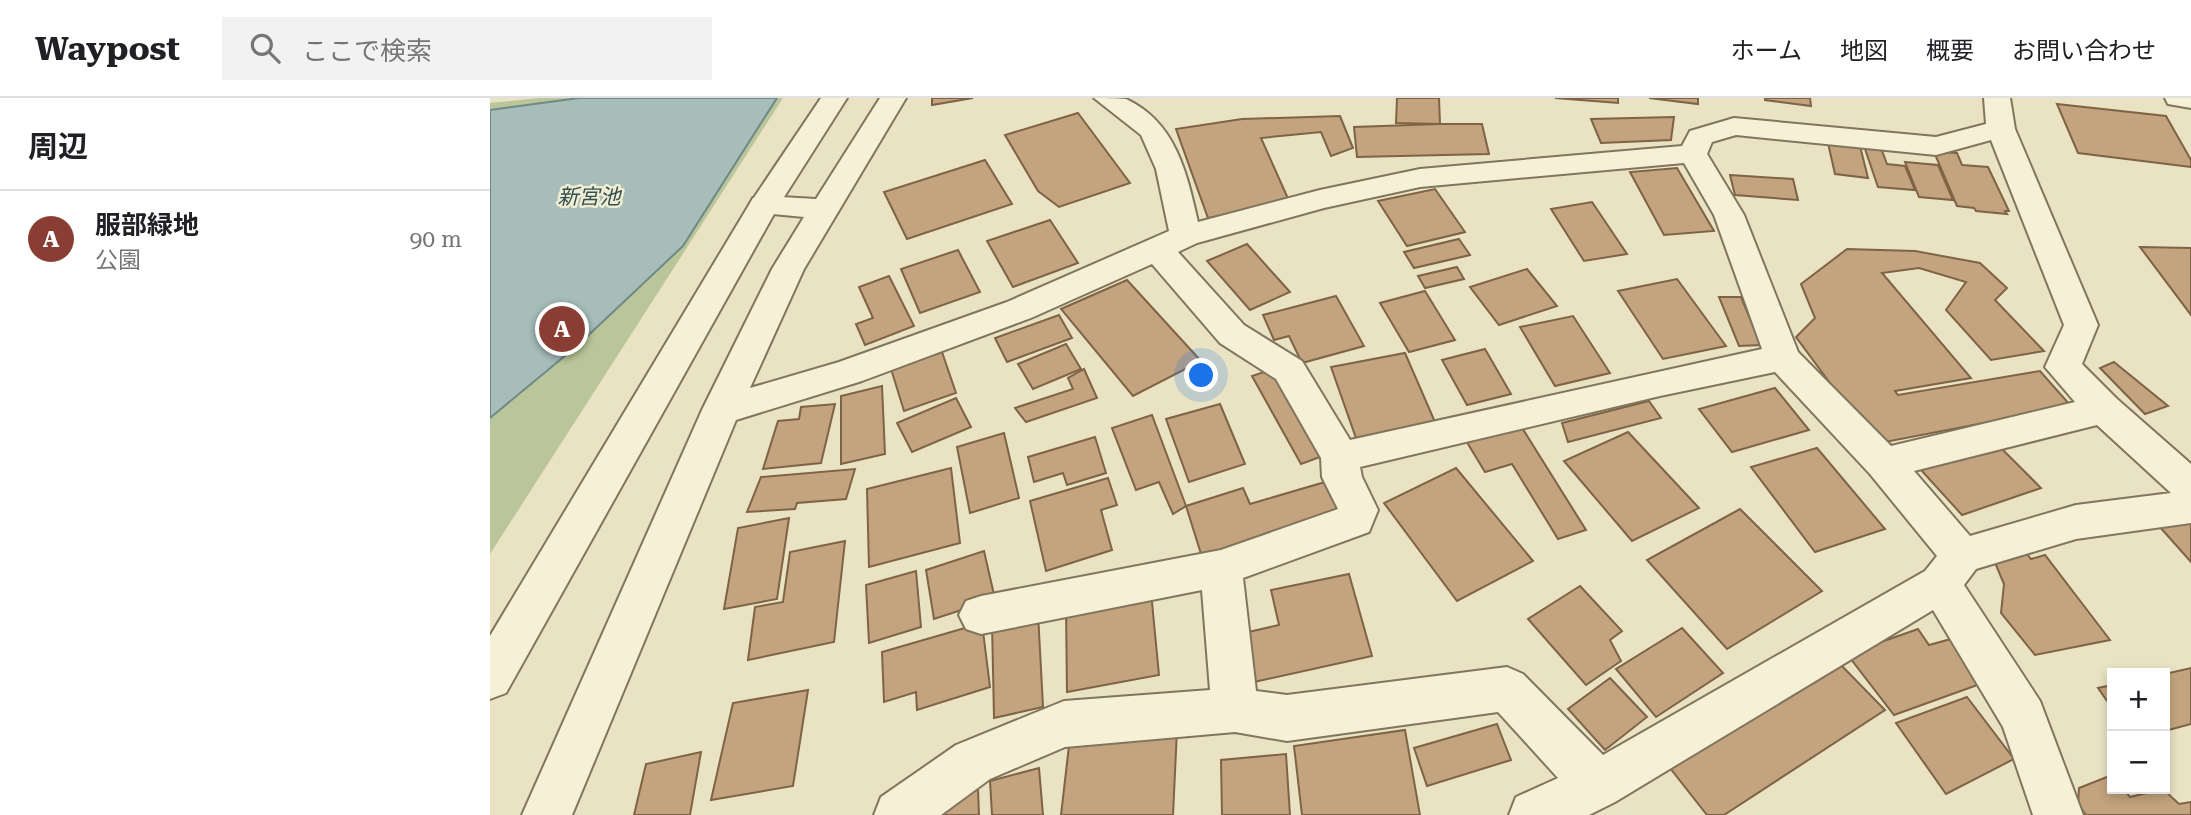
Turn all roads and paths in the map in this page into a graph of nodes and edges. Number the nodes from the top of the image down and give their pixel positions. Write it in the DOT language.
graph roads {
  1 [pos="834,98"];
  2 [pos="892,98"];
  3 [pos="1107,98"];
  4 [pos="2178,98"];
  5 [pos="2191,100"];
  6 [pos="1999,113"];
  7 [pos="1693,154"];
  8 [pos="764,205"];
  9 [pos="824,209"];
  10 [pos="1172,243"];
  11 [pos="1783,358"];
  12 [pos="2104,409"];
  13 [pos="721,410"];
  14 [pos="1340,457"];
  15 [pos="1884,463"];
  16 [pos="2191,486"];
  17 [pos="2191,507"];
  18 [pos="1221,568"];
  19 [pos="1951,570"];
  20 [pos="981,615"];
  21 [pos="490,678"];
  22 [pos="1235,710"];
  23 [pos="1598,785"];
  24 [pos="547,815"];
  25 [pos="899,815"];
  26 [pos="1534,815"];
  27 [pos="2058,815"];
  1 -- 8 [label="street"];
  2 -- 9 [label="street"];
  3 -- 10 [label="street"];
  4 -- 5 [label="street"];
  6 -- 7 [label="street"];
  6 -- 12 [label="street"];
  7 -- 10 [label="street"];
  7 -- 11 [label="street"];
  8 -- 9 [label="street"];
  8 -- 21 [label="street"];
  9 -- 13 [label="street"];
  10 -- 13 [label="street"];
  10 -- 14 [label="street"];
  11 -- 14 [label="street"];
  11 -- 15 [label="street"];
  12 -- 15 [label="street"];
  12 -- 16 [label="street"];
  13 -- 24 [label="street"];
  14 -- 18 [label="street"];
  15 -- 19 [label="street"];
  17 -- 19 [label="street"];
  18 -- 20 [label="street"];
  18 -- 22 [label="street"];
  19 -- 23 [label="street"];
  19 -- 27 [label="street"];
  22 -- 23 [label="street"];
  22 -- 25 [label="street"];
  23 -- 26 [label="street"];
}
